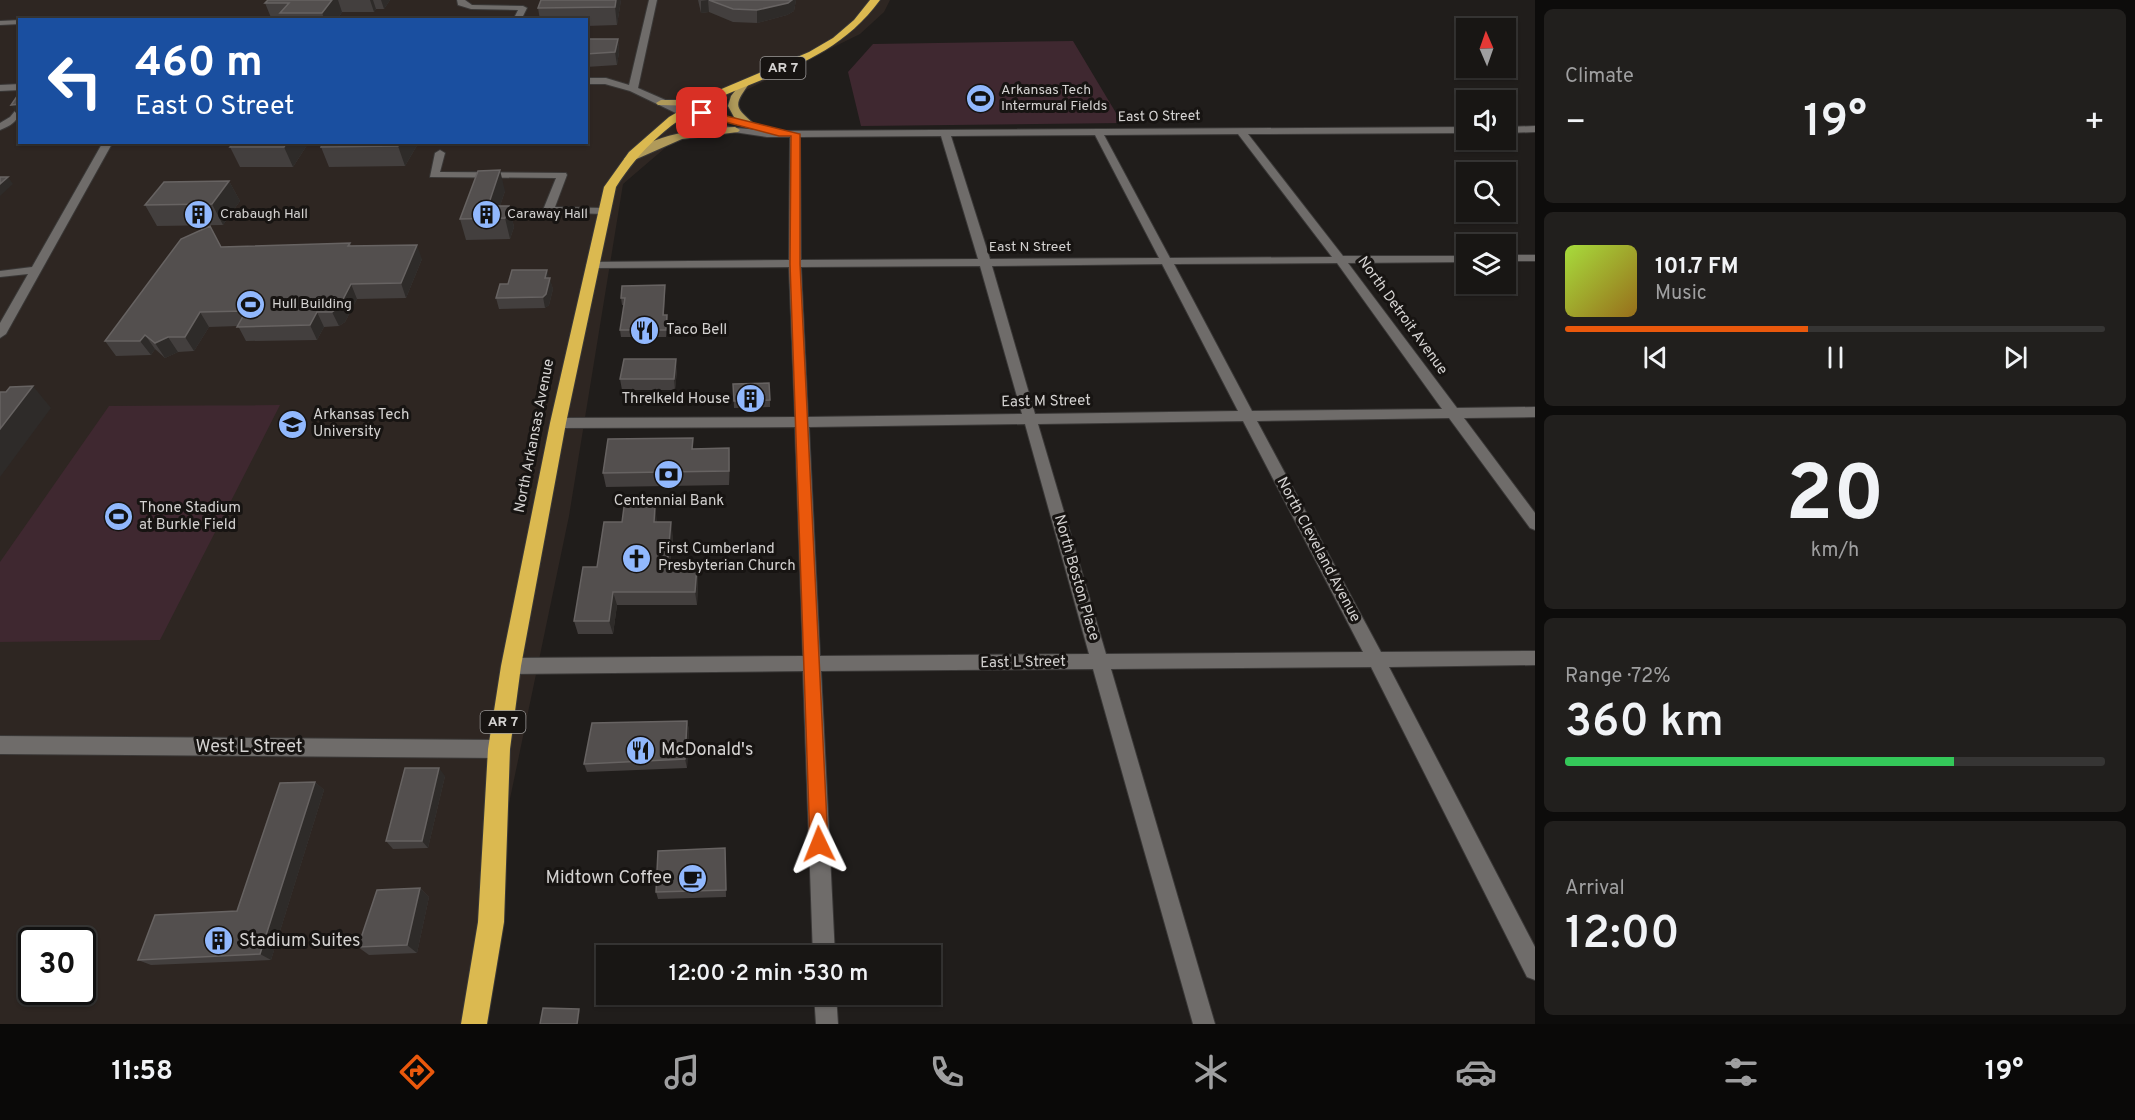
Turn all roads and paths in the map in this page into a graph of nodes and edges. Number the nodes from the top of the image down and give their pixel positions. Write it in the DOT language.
graph roads {
  1 [pos="653,0"];
  2 [pos="875,0"];
  3 [pos="461,2"];
  4 [pos="518,18"];
  5 [pos="18,22"];
  6 [pos="0,23"];
  7 [pos="588,81"];
  8 [pos="745,84"];
  9 [pos="18,87"];
  10 [pos="0,88"];
  11 [pos="633,89"];
  12 [pos="662,103"];
  13 [pos="704,103"];
  14 [pos="18,111"];
  15 [pos="684,112"];
  16 [pos="750,125"];
  17 [pos="665,126"];
  18 [pos="0,127"];
  19 [pos="1516,129"];
  20 [pos="1535,129"];
  21 [pos="735,130"];
  22 [pos="1240,130"];
  23 [pos="1456,130"];
  24 [pos="1098,132"];
  25 [pos="779,133"];
  26 [pos="795,134"];
  27 [pos="945,134"];
  28 [pos="107,144"];
  29 [pos="440,153"];
  30 [pos="629,159"];
  31 [pos="603,211"];
  32 [pos="1456,259"];
  33 [pos="1516,259"];
  34 [pos="1340,260"];
  35 [pos="1533,260"];
  36 [pos="1167,261"];
  37 [pos="986,262"];
  38 [pos="795,264"];
  39 [pos="592,265"];
  40 [pos="35,270"];
  41 [pos="0,274"];
  42 [pos="0,333"];
  43 [pos="1453,412"];
  44 [pos="1535,412"];
  45 [pos="1247,414"];
  46 [pos="1030,419"];
  47 [pos="802,422"];
  48 [pos="558,423"];
  49 [pos="1535,524"];
  50 [pos="1535,658"];
  51 [pos="1376,659"];
  52 [pos="1101,662"];
  53 [pos="812,665"];
  54 [pos="511,666"];
  55 [pos="0,745"];
  56 [pos="499,749"];
  57 [pos="824,945"];
  58 [pos="1535,969"];
  59 [pos="825,1005"];
  60 [pos="474,1024"];
  61 [pos="826,1024"];
  62 [pos="1204,1024"];
  1 -- 11 [label="street"];
  2 -- 8 [label="highway, North Arkansas Avenue / AR 7"];
  3 -- 4 [label="street"];
  5 -- 6 [label="street"];
  7 -- 11 [label="street"];
  8 -- 13 [label="highway, North Arkansas Avenue / AR 7"];
  8 -- 16 [label="main road"];
  9 -- 10 [label="street"];
  11 -- 12 [label="street"];
  12 -- 13 [label="main road"];
  12 -- 15 [label="street"];
  12 -- 17 [label="main road"];
  13 -- 15 [label="highway, North Arkansas Avenue / AR 7"];
  14 -- 18 [label="street"];
  15 -- 16 [label="street, East O Street"];
  15 -- 17 [label="highway, North Arkansas Avenue / AR 7"];
  15 -- 21 [label="street, East O Street"];
  16 -- 25 [label="street, East O Street"];
  17 -- 30 [label="highway, North Arkansas Avenue / AR 7"];
  19 -- 20 [label="street"];
  21 -- 25 [label="street, East O Street"];
  21 -- 30 [label="main road"];
  22 -- 23 [label="street, East O Street"];
  22 -- 24 [label="street, East O Street"];
  22 -- 34 [label="street, North Detroit Avenue"];
  24 -- 27 [label="street, East O Street"];
  24 -- 36 [label="street, North Cleveland Avenue"];
  25 -- 26 [label="street, East O Street"];
  26 -- 27 [label="street, East O Street"];
  26 -- 38 [label="street"];
  27 -- 37 [label="street, North Boston Place"];
  28 -- 40 [label="street"];
  29 -- 31 [label="street"];
  30 -- 31 [label="highway, North Arkansas Avenue / AR 7"];
  31 -- 39 [label="highway, North Arkansas Avenue / AR 7"];
  32 -- 34 [label="street, East N Street"];
  33 -- 35 [label="street"];
  34 -- 36 [label="street, East N Street"];
  34 -- 43 [label="street, North Detroit Avenue"];
  36 -- 37 [label="street, East N Street"];
  36 -- 45 [label="street, North Cleveland Avenue"];
  37 -- 38 [label="street, East N Street"];
  37 -- 46 [label="street, North Boston Place"];
  38 -- 39 [label="street, East N Street"];
  38 -- 47 [label="street"];
  39 -- 48 [label="highway, North Arkansas Avenue / AR 7"];
  40 -- 41 [label="street"];
  40 -- 42 [label="street"];
  43 -- 44 [label="street, East M Street"];
  43 -- 45 [label="street, East M Street"];
  43 -- 49 [label="street, North Detroit Avenue"];
  45 -- 46 [label="street, East M Street"];
  45 -- 51 [label="street, North Cleveland Avenue"];
  46 -- 47 [label="street, East M Street"];
  46 -- 52 [label="street, North Boston Place"];
  47 -- 48 [label="street, East M Street"];
  47 -- 53 [label="street"];
  48 -- 54 [label="highway, North Arkansas Avenue / AR 7"];
  50 -- 51 [label="street, East L Street"];
  51 -- 52 [label="street, East L Street"];
  51 -- 58 [label="street, North Cleveland Avenue"];
  52 -- 53 [label="street, East L Street"];
  52 -- 62 [label="street, North Boston Place"];
  53 -- 54 [label="street, East L Street"];
  53 -- 57 [label="street"];
  54 -- 56 [label="highway, North Arkansas Avenue / AR 7"];
  55 -- 56 [label="street, West L Street"];
  56 -- 60 [label="highway, North Arkansas Avenue / AR 7"];
  59 -- 61 [label="street"];
}
